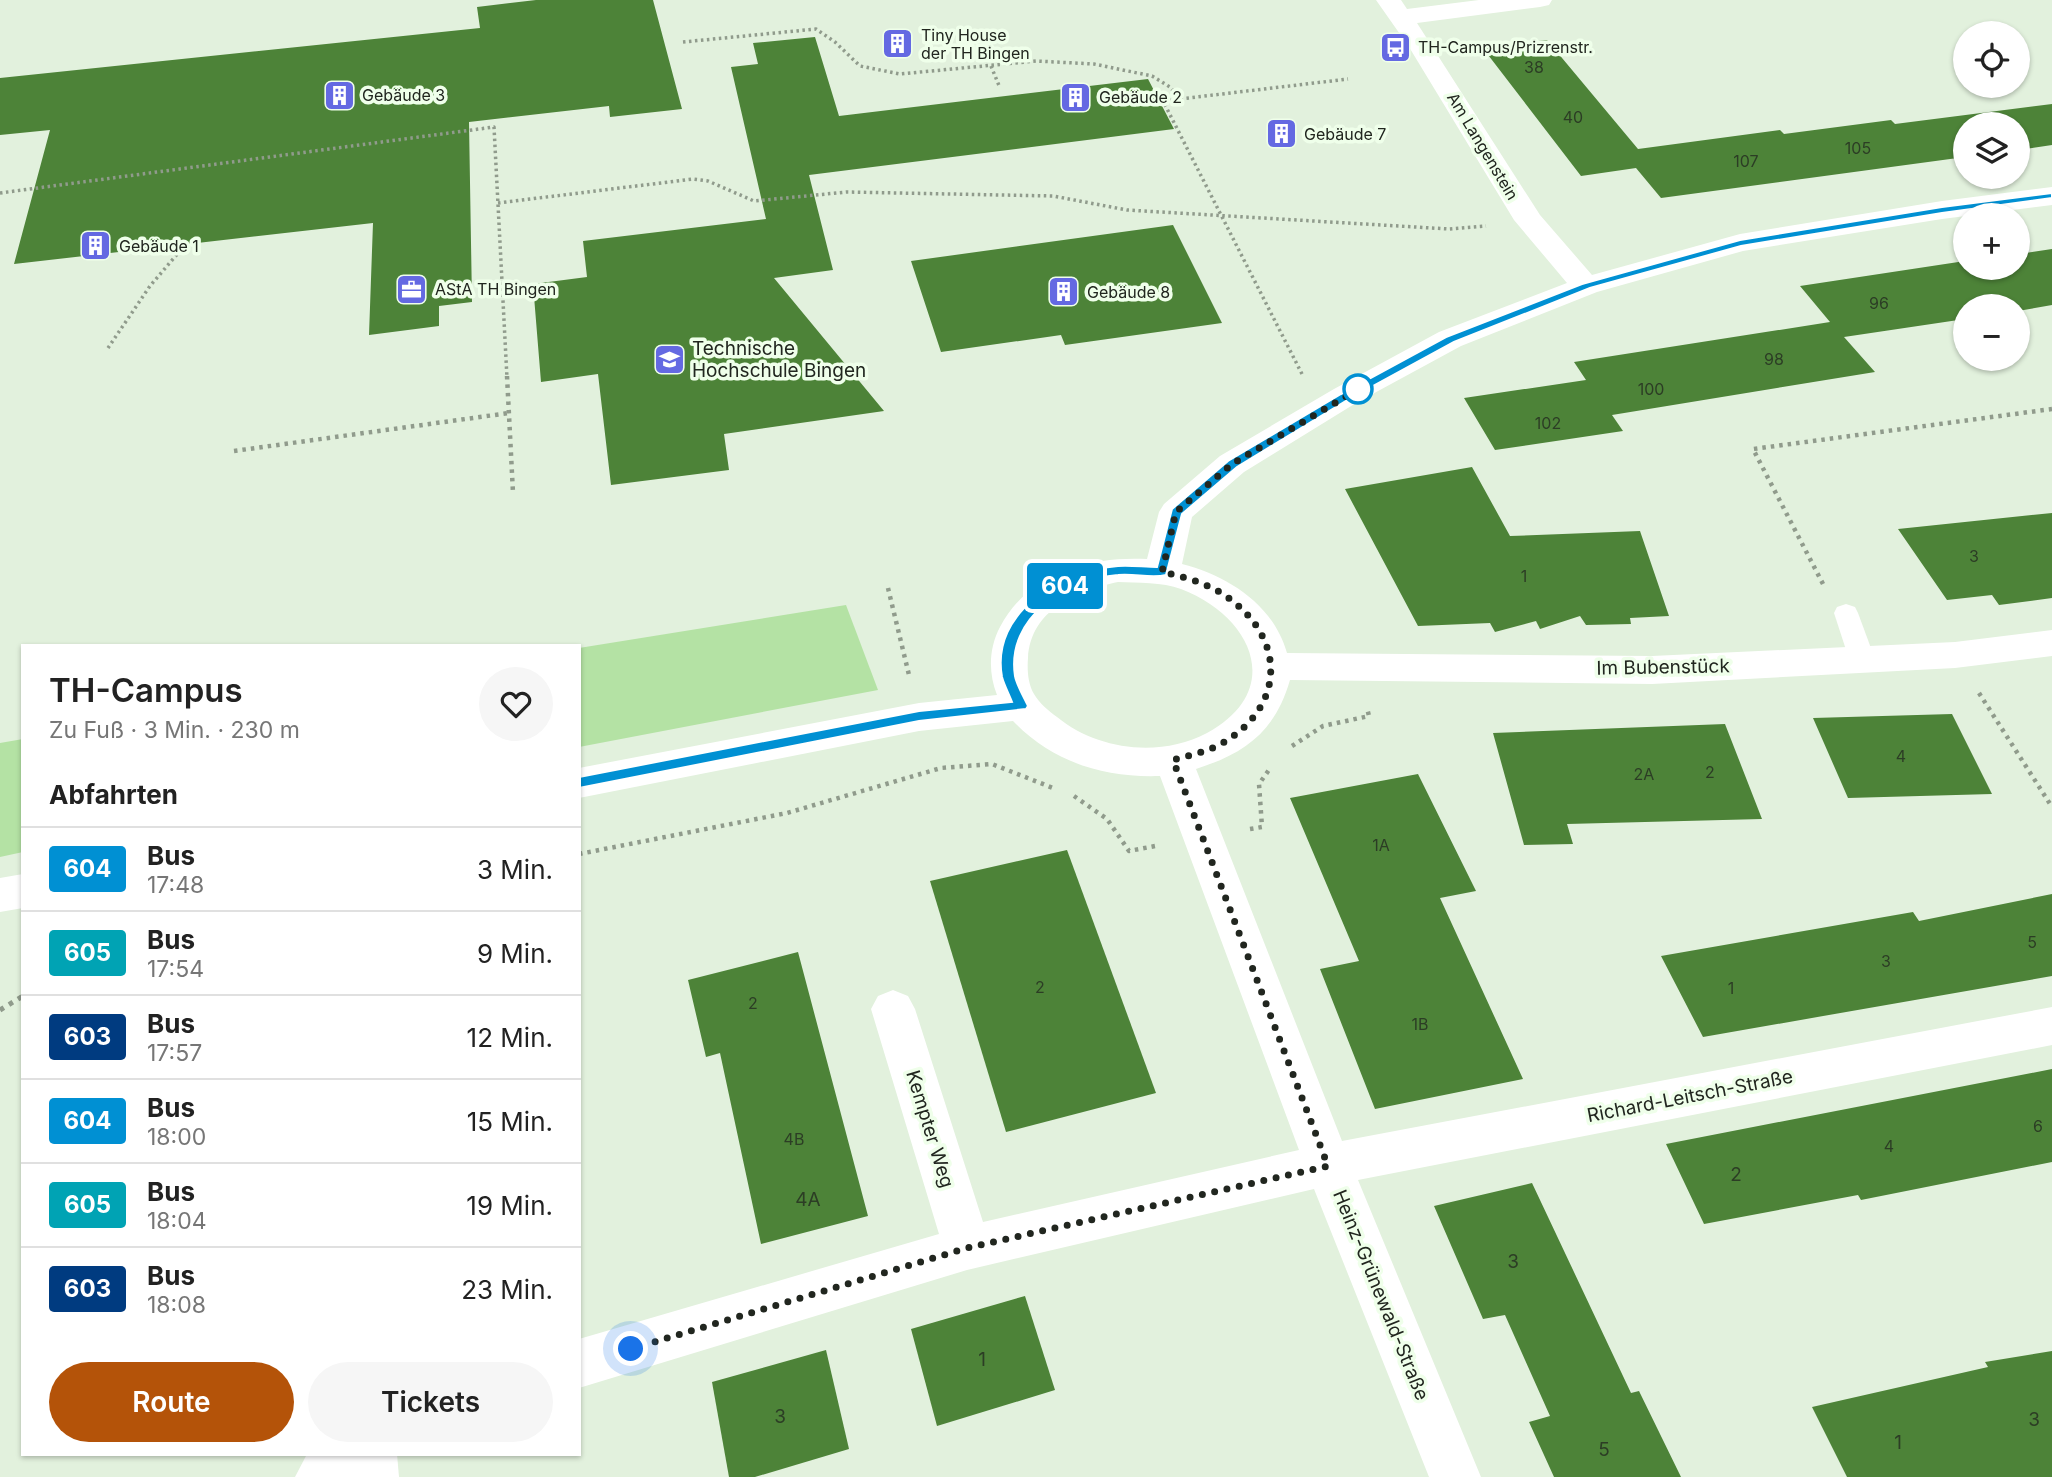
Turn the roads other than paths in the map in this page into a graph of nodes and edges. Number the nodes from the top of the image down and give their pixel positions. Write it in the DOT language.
graph roads {
  1 [pos="1540,0"];
  2 [pos="1394,9"];
  3 [pos="2052,196"];
  4 [pos="1586,286"];
  5 [pos="1162,572"];
  6 [pos="1846,613"];
  7 [pos="2052,643"];
  8 [pos="1862,659"];
  9 [pos="1272,666"];
  10 [pos="1021,706"];
  11 [pos="1173,760"];
  12 [pos="581,783"];
  13 [pos="21,891"];
  14 [pos="0,895"];
  15 [pos="893,1009"];
  16 [pos="2052,1026"];
  17 [pos="1328,1166"];
  18 [pos="967,1248"];
  19 [pos="581,1363"];
  20 [pos="317,1456"];
  21 [pos="341,1456"];
  22 [pos="371,1456"];
  23 [pos="321,1477"];
  24 [pos="373,1477"];
  25 [pos="1455,1477"];
  1 -- 2 [label="street"];
  2 -- 4 [label="street, Am Langenstein"];
  3 -- 4 [label="street"];
  4 -- 5 [label="street"];
  5 -- 9 [label="street"];
  5 -- 10 [label="street"];
  6 -- 8 [label="lane"];
  7 -- 8 [label="street, Im Bubenstück"];
  8 -- 9 [label="street, Im Bubenstück"];
  9 -- 11 [label="street"];
  10 -- 11 [label="street"];
  10 -- 12 [label="street"];
  11 -- 17 [label="street, Heinz-Grünewald-Straße"];
  13 -- 14 [label="street"];
  15 -- 18 [label="street, Kempter Weg"];
  16 -- 17 [label="street, Richard-Leitsch-Straße"];
  17 -- 18 [label="street"];
  17 -- 25 [label="street, Heinz-Grünewald-Straße"];
  18 -- 19 [label="street"];
  20 -- 23 [label="street"];
  21 -- 23 [label="street"];
  22 -- 24 [label="street"];
}
